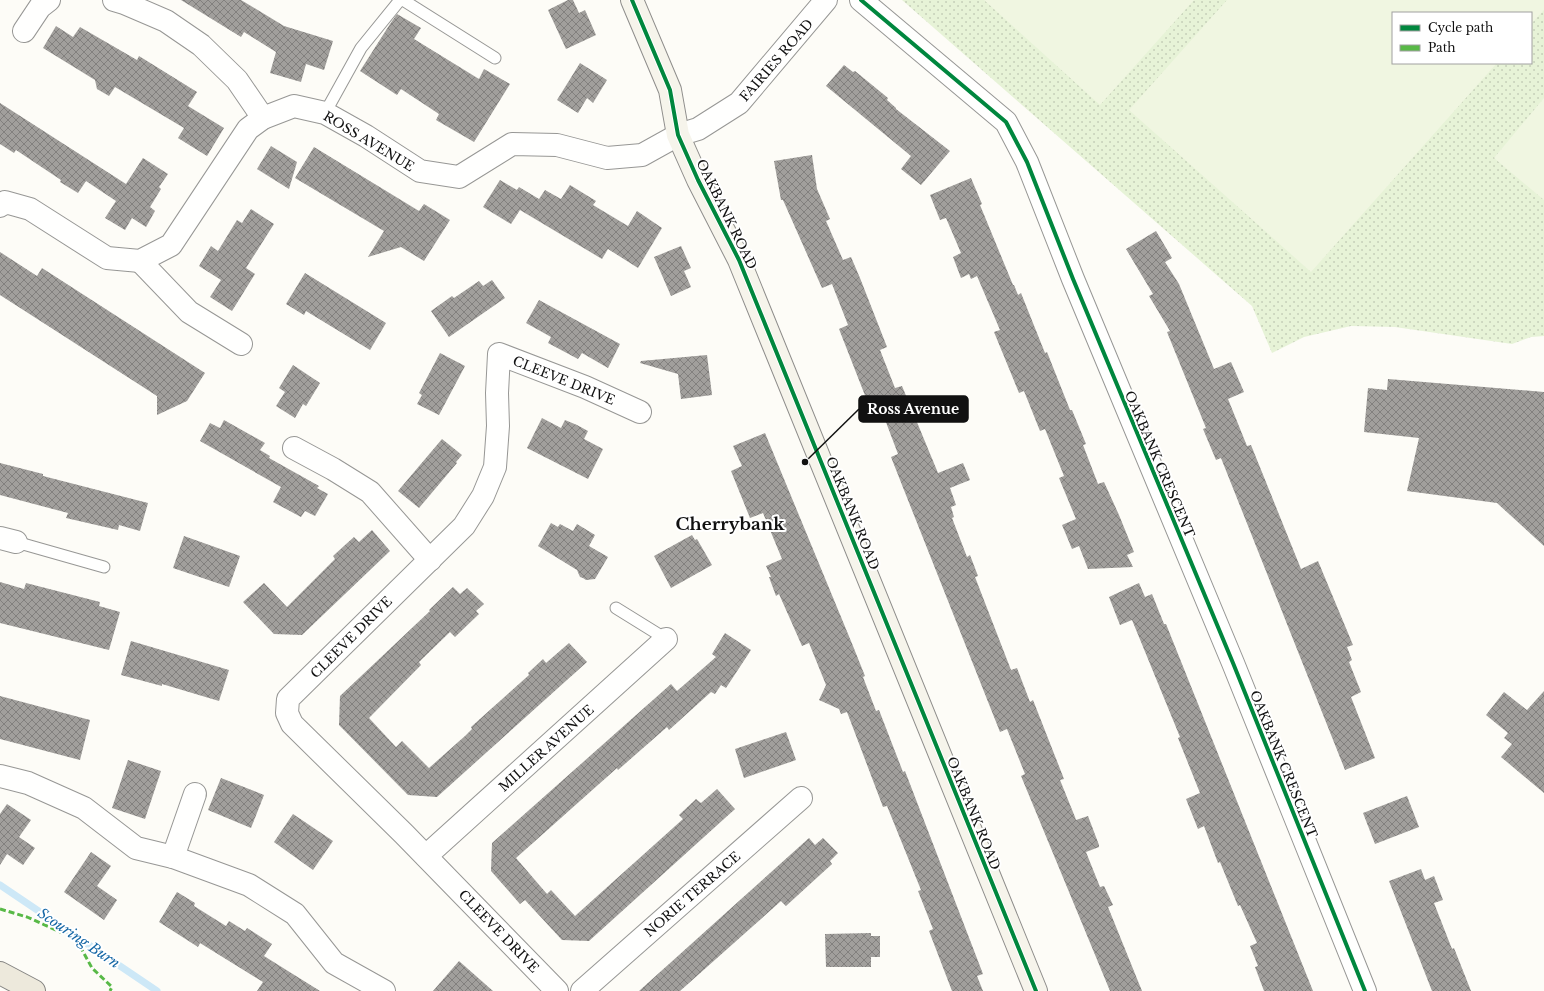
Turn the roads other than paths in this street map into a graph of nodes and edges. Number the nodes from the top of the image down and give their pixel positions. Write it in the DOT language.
graph roads {
  1 [pos="50,0"];
  2 [pos="114,0"];
  3 [pos="400,0"];
  4 [pos="403,0"];
  5 [pos="632,0"];
  6 [pos="826,0"];
  7 [pos="861,0"];
  8 [pos="24,31"];
  9 [pos="495,58"];
  10 [pos="325,113"];
  11 [pos="263,118"];
  12 [pos="678,135"];
  13 [pos="2,202"];
  14 [pos="140,261"];
  15 [pos="241,344"];
  16 [pos="640,412"];
  17 [pos="294,448"];
  18 [pos="8,540"];
  19 [pos="430,560"];
  20 [pos="104,567"];
  21 [pos="616,608"];
  22 [pos="666,640"];
  23 [pos="0,776"];
  24 [pos="195,794"];
  25 [pos="801,798"];
  26 [pos="426,856"];
  27 [pos="173,857"];
  28 [pos="0,973"];
  29 [pos="34,991"];
  30 [pos="384,991"];
  31 [pos="557,991"];
  32 [pos="582,991"];
  33 [pos="1036,991"];
  34 [pos="1365,991"];
  1 -- 8 [label="street"];
  2 -- 11 [label="street"];
  3 -- 10 [label="lane"];
  4 -- 9 [label="lane"];
  5 -- 12 [label="street, OAKBANK ROAD"];
  6 -- 12 [label="street, FAIRIES ROAD"];
  7 -- 34 [label="street, OAKBANK CRESCENT"];
  10 -- 11 [label="street, ROSS AVENUE"];
  10 -- 12 [label="street, ROSS AVENUE"];
  11 -- 14 [label="street, ROSS AVENUE"];
  12 -- 33 [label="street, OAKBANK ROAD"];
  13 -- 14 [label="street"];
  14 -- 15 [label="street"];
  16 -- 19 [label="street, CLEEVE DRIVE"];
  17 -- 19 [label="street"];
  18 -- 20 [label="lane"];
  19 -- 26 [label="street, CLEEVE DRIVE"];
  21 -- 22 [label="lane"];
  22 -- 26 [label="street, MILLER AVENUE"];
  23 -- 27 [label="street"];
  24 -- 27 [label="street"];
  25 -- 32 [label="street, NORIE TERRACE"];
  26 -- 31 [label="street, CLEEVE DRIVE"];
  27 -- 30 [label="street"];
  28 -- 29 [label="main road"];
}
